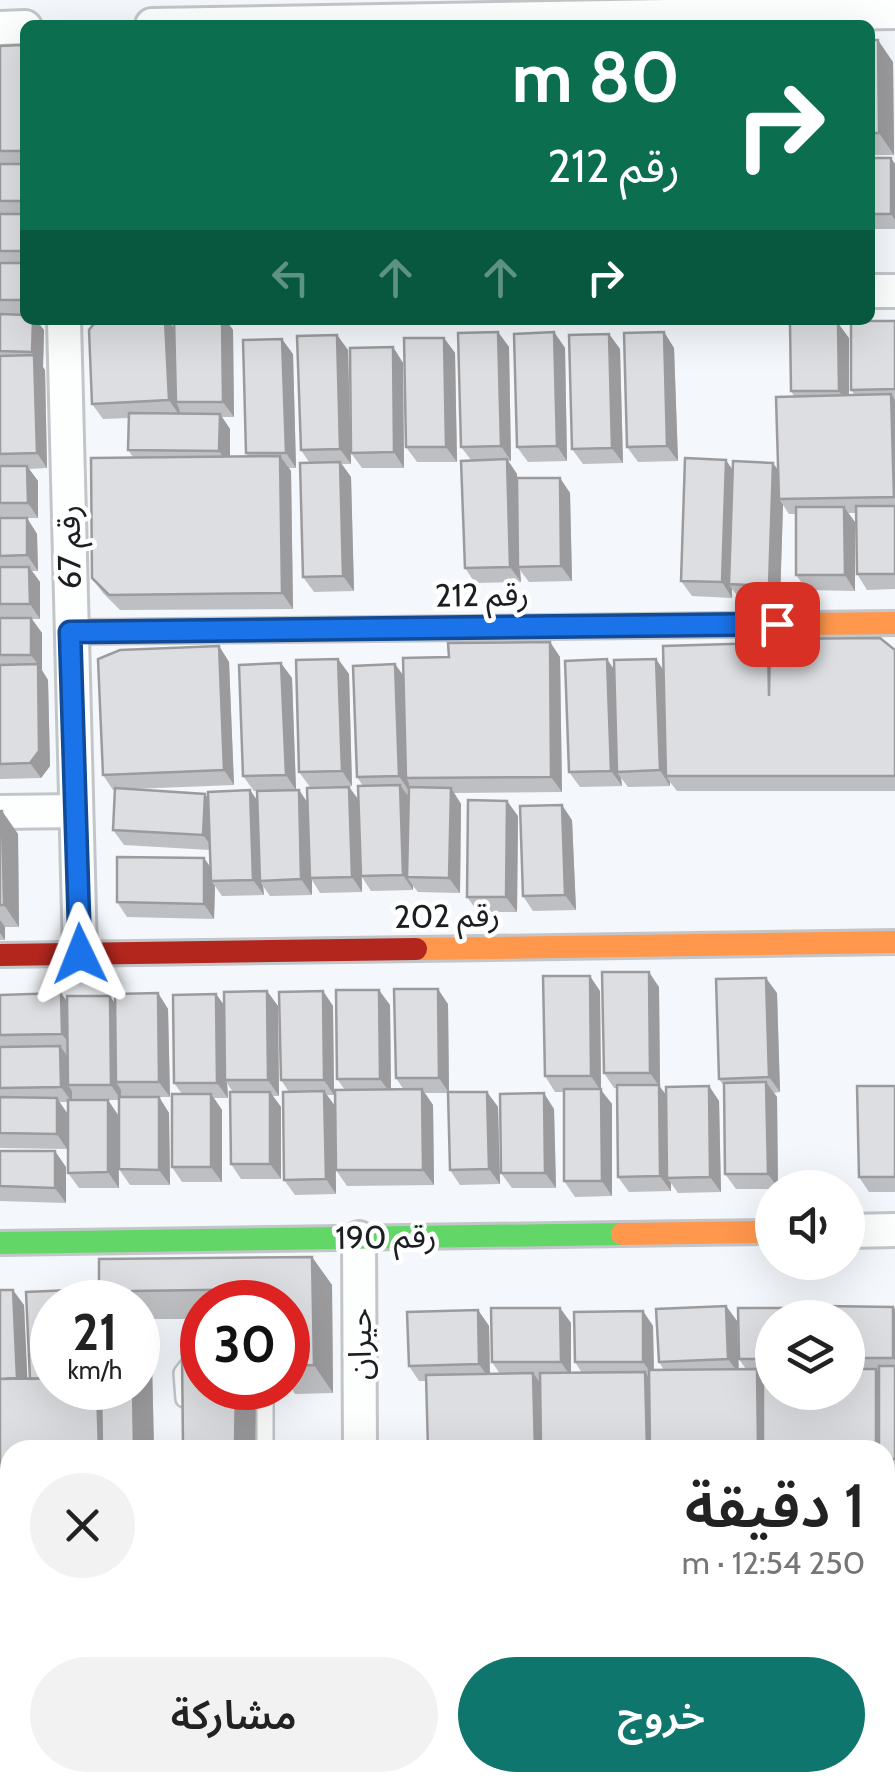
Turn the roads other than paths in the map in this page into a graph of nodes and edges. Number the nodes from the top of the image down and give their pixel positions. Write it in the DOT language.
graph roads {
  1 [pos="395,10"];
  2 [pos="895,12"];
  3 [pos="233,20"];
  4 [pos="755,20"];
  5 [pos="64,325"];
  6 [pos="895,623"];
  7 [pos="70,632"];
  8 [pos="76,811"];
  9 [pos="0,812"];
  10 [pos="895,942"];
  11 [pos="80,954"];
  12 [pos="0,955"];
  13 [pos="895,1230"];
  14 [pos="865,1231"];
  15 [pos="755,1232"];
  16 [pos="359,1238"];
  17 [pos="0,1243"];
  18 [pos="184,1410"];
  19 [pos="265,1410"];
  20 [pos="185,1418"];
  21 [pos="266,1440"];
  22 [pos="360,1440"];
  1 -- 3 [label="street"];
  1 -- 4 [label="street"];
  2 -- 4 [label="street"];
  5 -- 7 [label="street, رقم 67"];
  6 -- 7 [label="street, رقم 212"];
  7 -- 8 [label="street, رقم 67"];
  8 -- 9 [label="street"];
  8 -- 11 [label="street, رقم 67"];
  10 -- 11 [label="street, رقم 202"];
  11 -- 12 [label="street, رقم 202"];
  13 -- 14 [label="street"];
  15 -- 16 [label="street, رقم 190"];
  16 -- 17 [label="street, رقم 190"];
  16 -- 22 [label="street, حيران"];
  18 -- 20 [label="lane"];
  19 -- 21 [label="lane"];
}
